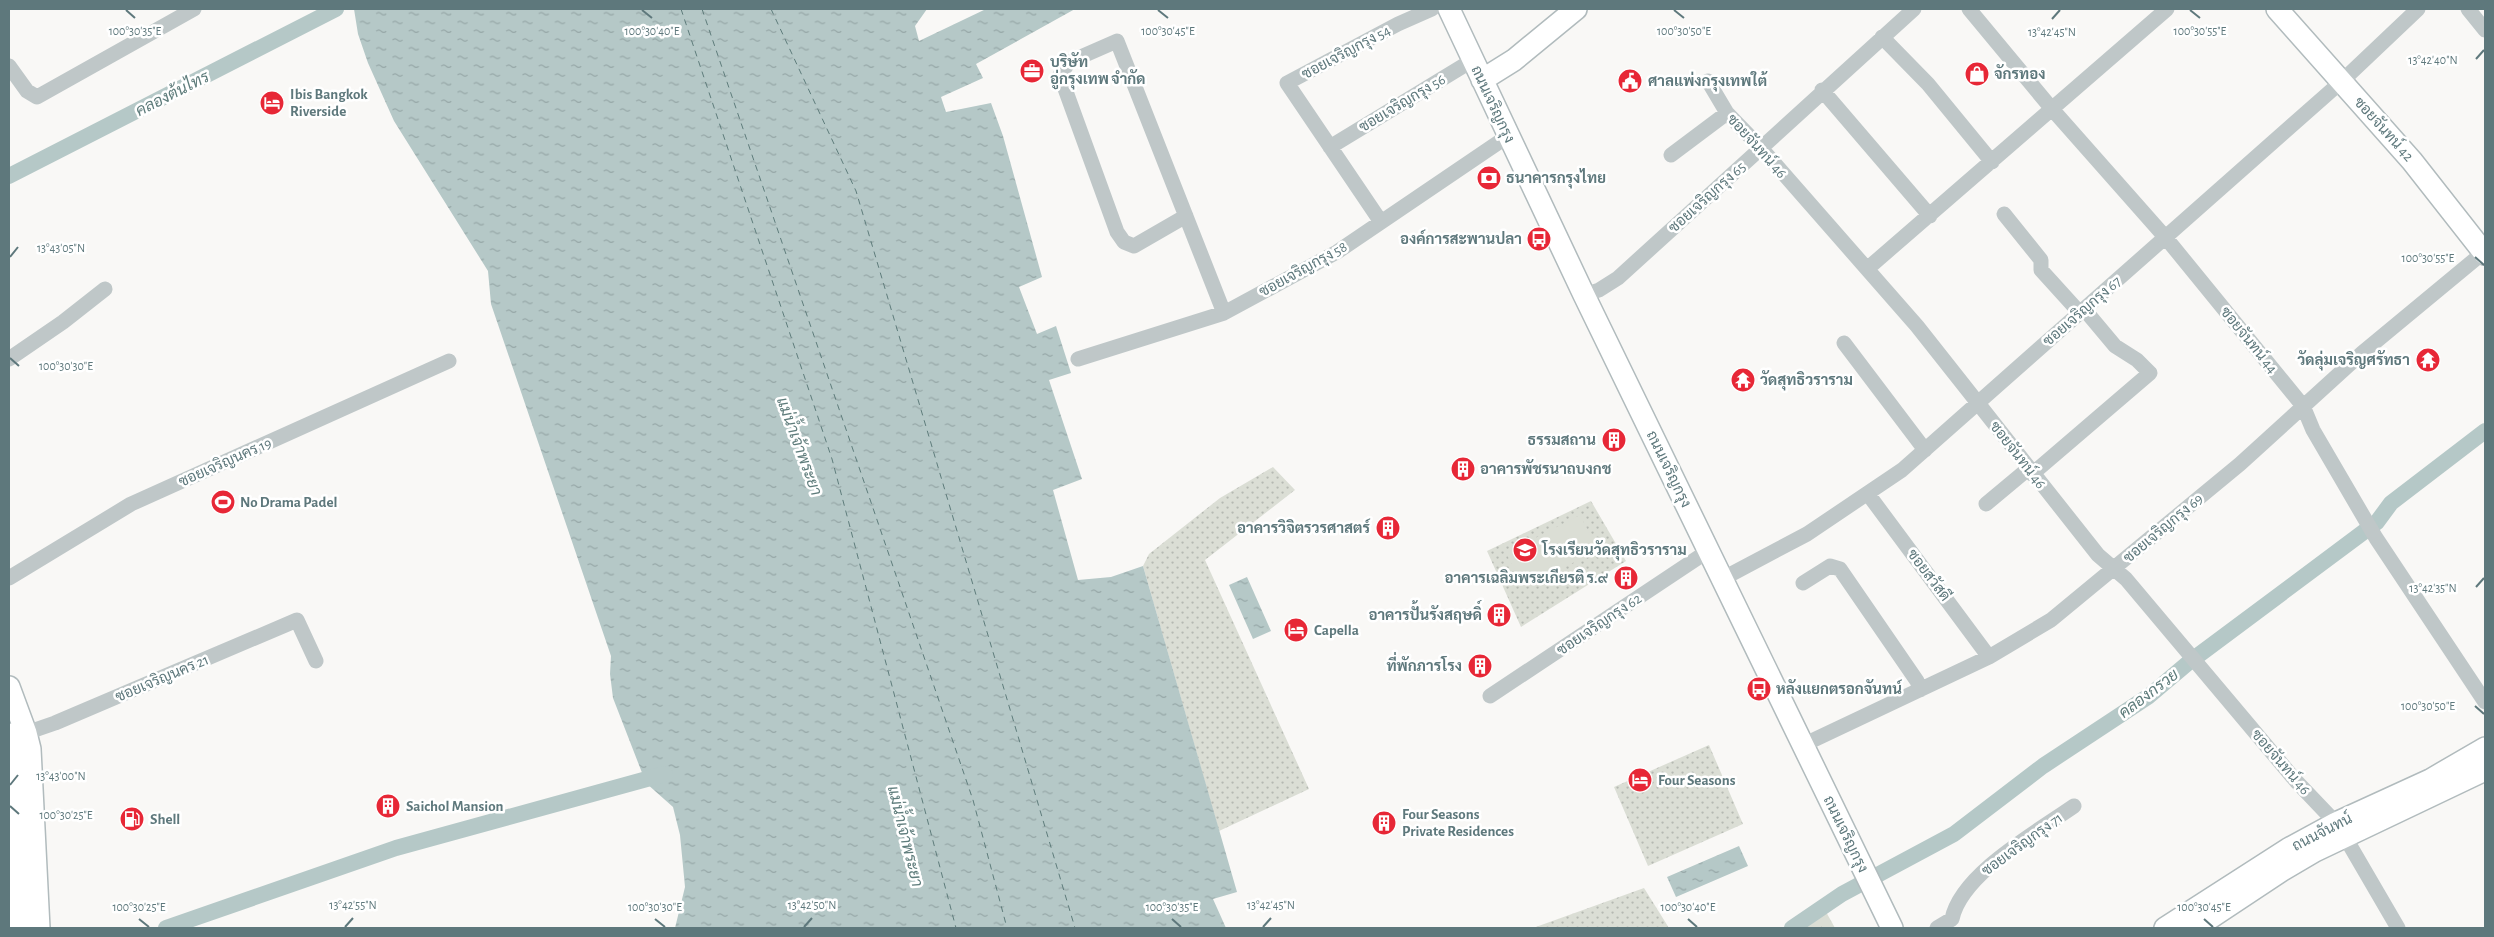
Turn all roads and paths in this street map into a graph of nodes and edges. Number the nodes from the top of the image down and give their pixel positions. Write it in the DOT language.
graph roads {
  1 [pos="194,9"];
  2 [pos="1432,9"];
  3 [pos="1449,9"];
  4 [pos="1576,9"];
  5 [pos="1914,9"];
  6 [pos="1969,9"];
  7 [pos="2166,9"];
  8 [pos="2277,9"];
  9 [pos="2418,9"];
  10 [pos="2468,9"];
  11 [pos="2485,30"];
  12 [pos="1882,37"];
  13 [pos="1473,60"];
  14 [pos="9,66"];
  15 [pos="1482,80"];
  16 [pos="1708,81"];
  17 [pos="2341,82"];
  18 [pos="1822,90"];
  19 [pos="2052,109"];
  20 [pos="1728,114"];
  21 [pos="1508,136"];
  22 [pos="1330,147"];
  23 [pos="1761,148"];
  24 [pos="1671,155"];
  25 [pos="1992,162"];
  26 [pos="2004,214"];
  27 [pos="1186,216"];
  28 [pos="1930,216"];
  29 [pos="1381,222"];
  30 [pos="2166,238"];
  31 [pos="2484,253"];
  32 [pos="1867,269"];
  33 [pos="105,289"];
  34 [pos="1584,295"];
  35 [pos="2082,311"];
  36 [pos="1224,313"];
  37 [pos="1844,343"];
  38 [pos="9,359"];
  39 [pos="1078,359"];
  40 [pos="449,361"];
  41 [pos="1978,404"];
  42 [pos="2303,406"];
  43 [pos="1925,450"];
  44 [pos="2030,471"];
  45 [pos="1868,494"];
  46 [pos="1986,504"];
  47 [pos="1708,551"];
  48 [pos="2114,569"];
  49 [pos="9,578"];
  50 [pos="1722,579"];
  51 [pos="1804,583"];
  52 [pos="1989,657"];
  53 [pos="316,661"];
  54 [pos="9,687"];
  55 [pos="1920,690"];
  56 [pos="1490,696"];
  57 [pos="2485,702"];
  58 [pos="18,733"];
  59 [pos="1803,745"];
  60 [pos="2485,748"];
  61 [pos="2485,770"];
  62 [pos="2074,806"];
  63 [pos="2340,830"];
  64 [pos="2394,927"];
  65 [pos="18,928"];
  66 [pos="39,928"];
  67 [pos="1892,928"];
  68 [pos="1937,928"];
  69 [pos="2165,928"];
  70 [pos="2195,928"];
  1 -- 14 [label="street"];
  2 -- 22 [label="street, ซอยเจริญกรุง 54"];
  3 -- 13 [label="main road, ถนนเจริญกรุง"];
  4 -- 15 [label="main road"];
  5 -- 12 [label="street, ซอยเจริญกรุง 65"];
  6 -- 19 [label="street, ซอยจันทน์ 44"];
  7 -- 19 [label="street"];
  8 -- 17 [label="main road, ซอยจันทน์ 42"];
  9 -- 17 [label="street, ซอยเจริญกรุง 67"];
  10 -- 11 [label="street"];
  12 -- 18 [label="street, ซอยเจริญกรุง 65"];
  12 -- 25 [label="street"];
  13 -- 15 [label="main road, ถนนเจริญกรุง"];
  13 -- 22 [label="street, ซอยเจริญกรุง 56"];
  15 -- 21 [label="main road, ถนนเจริญกรุง"];
  16 -- 20 [label="street, ซอยจันทน์ 46"];
  17 -- 30 [label="street, ซอยเจริญกรุง 67"];
  17 -- 31 [label="main road, ซอยจันทน์ 42"];
  18 -- 23 [label="street, ซอยเจริญกรุง 65"];
  18 -- 28 [label="street"];
  19 -- 25 [label="street"];
  19 -- 30 [label="street, ซอยจันทน์ 44"];
  20 -- 23 [label="street, ซอยจันทน์ 46"];
  20 -- 24 [label="street"];
  21 -- 29 [label="street, ซอยเจริญกรุง 58"];
  21 -- 34 [label="main road, ถนนเจริญกรุง"];
  22 -- 29 [label="street"];
  23 -- 32 [label="street, ซอยจันทน์ 46"];
  23 -- 34 [label="street, ซอยเจริญกรุง 65"];
  25 -- 28 [label="street"];
  26 -- 35 [label="street"];
  27 -- 27 [label="street"];
  27 -- 36 [label="street"];
  28 -- 32 [label="street"];
  29 -- 36 [label="street, ซอยเจริญกรุง 58"];
  30 -- 35 [label="street, ซอยเจริญกรุง 67"];
  30 -- 42 [label="street, ซอยจันทน์ 44"];
  31 -- 42 [label="street, ซอยเจริญกรุง 69"];
  32 -- 41 [label="street, ซอยจันทน์ 46"];
  33 -- 38 [label="street"];
  34 -- 47 [label="main road, ถนนเจริญกรุง"];
  35 -- 41 [label="street, ซอยเจริญกรุง 67"];
  35 -- 44 [label="street"];
  36 -- 39 [label="street, ซอยเจริญกรุง 58"];
  37 -- 43 [label="street"];
  40 -- 49 [label="street, ซอยเจริญนคร 19"];
  41 -- 43 [label="street, ซอยเจริญกรุง 67"];
  41 -- 44 [label="street, ซอยจันทน์ 46"];
  42 -- 48 [label="street, ซอยเจริญกรุง 69"];
  42 -- 57 [label="street, ซอยจันทน์ 44"];
  43 -- 45 [label="street, ซอยเจริญกรุง 67"];
  44 -- 46 [label="street"];
  44 -- 48 [label="street, ซอยจันทน์ 46"];
  45 -- 50 [label="street, ซอยเจริญกรุง 67"];
  45 -- 52 [label="street, ซอยสวัสดี"];
  47 -- 50 [label="main road, ถนนเจริญกรุง"];
  47 -- 56 [label="street, ซอยเจริญกรุง 62"];
  48 -- 52 [label="street, ซอยเจริญกรุง 69"];
  48 -- 63 [label="street, ซอยจันทน์ 46"];
  50 -- 59 [label="main road, ถนนเจริญกรุง"];
  51 -- 55 [label="street"];
  52 -- 55 [label="street, ซอยเจริญกรุง 69"];
  53 -- 58 [label="street, ซอยเจริญนคร 21"];
  54 -- 58 [label="main road"];
  55 -- 59 [label="street, ซอยเจริญกรุง 69"];
  58 -- 65 [label="main road"];
  58 -- 66 [label="main road"];
  59 -- 67 [label="main road, ถนนเจริญกรุง"];
  60 -- 63 [label="main road, ถนนจันทน์"];
  61 -- 63 [label="main road, ถนนจันทน์"];
  62 -- 68 [label="street, ซอยเจริญกรุง 71"];
  63 -- 64 [label="street, ซอยจันทน์ 46"];
  63 -- 69 [label="main road, ถนนจันทน์"];
  63 -- 70 [label="main road, ถนนจันทน์"];
}
